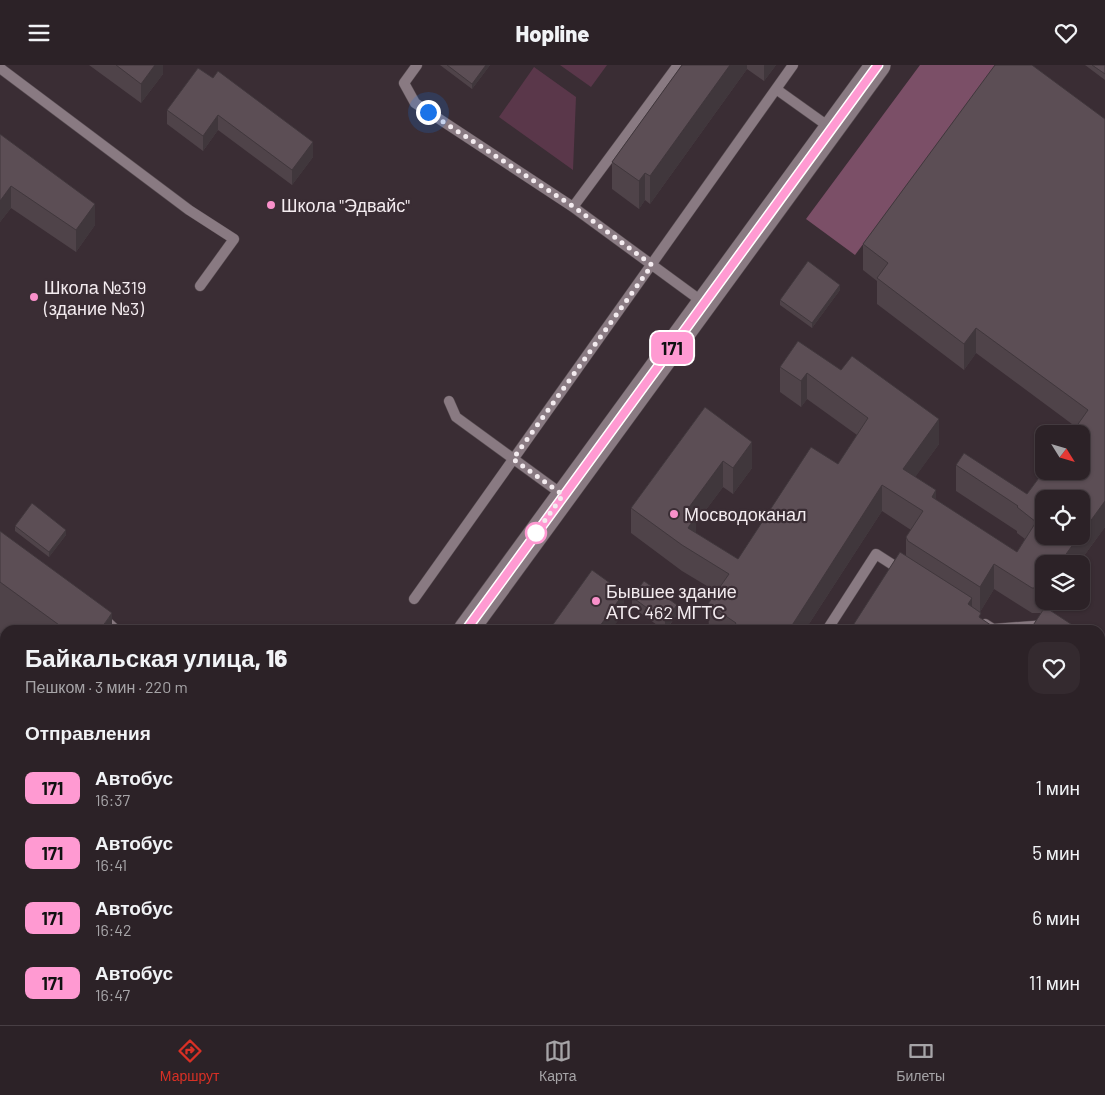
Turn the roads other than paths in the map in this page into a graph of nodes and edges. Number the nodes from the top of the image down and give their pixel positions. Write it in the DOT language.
graph roads {
  1 [pos="417,65"];
  2 [pos="678,65"];
  3 [pos="794,65"];
  4 [pos="878,65"];
  5 [pos="0,68"];
  6 [pos="776,89"];
  7 [pos="832,129"];
  8 [pos="574,207"];
  9 [pos="652,265"];
  10 [pos="200,286"];
  11 [pos="705,304"];
  12 [pos="449,401"];
  13 [pos="513,459"];
  14 [pos="563,495"];
  15 [pos="909,575"];
  16 [pos="414,599"];
  17 [pos="97,612"];
  18 [pos="977,619"];
  19 [pos="111,625"];
  20 [pos="470,625"];
  21 [pos="830,625"];
  22 [pos="987,625"];
  23 [pos="1038,625"];
  24 [pos="1063,625"];
  1 -- 8 [label="lane"];
  2 -- 8 [label="lane"];
  3 -- 6 [label="lane"];
  4 -- 7 [label="street"];
  5 -- 10 [label="lane"];
  6 -- 7 [label="lane"];
  6 -- 9 [label="lane"];
  7 -- 11 [label="street"];
  8 -- 9 [label="lane"];
  9 -- 11 [label="lane"];
  9 -- 13 [label="lane"];
  11 -- 14 [label="street"];
  12 -- 13 [label="lane"];
  13 -- 14 [label="lane"];
  13 -- 16 [label="lane"];
  14 -- 20 [label="street"];
  15 -- 21 [label="lane"];
  17 -- 19 [label="lane"];
  18 -- 22 [label="lane"];
  23 -- 24 [label="lane"];
}
